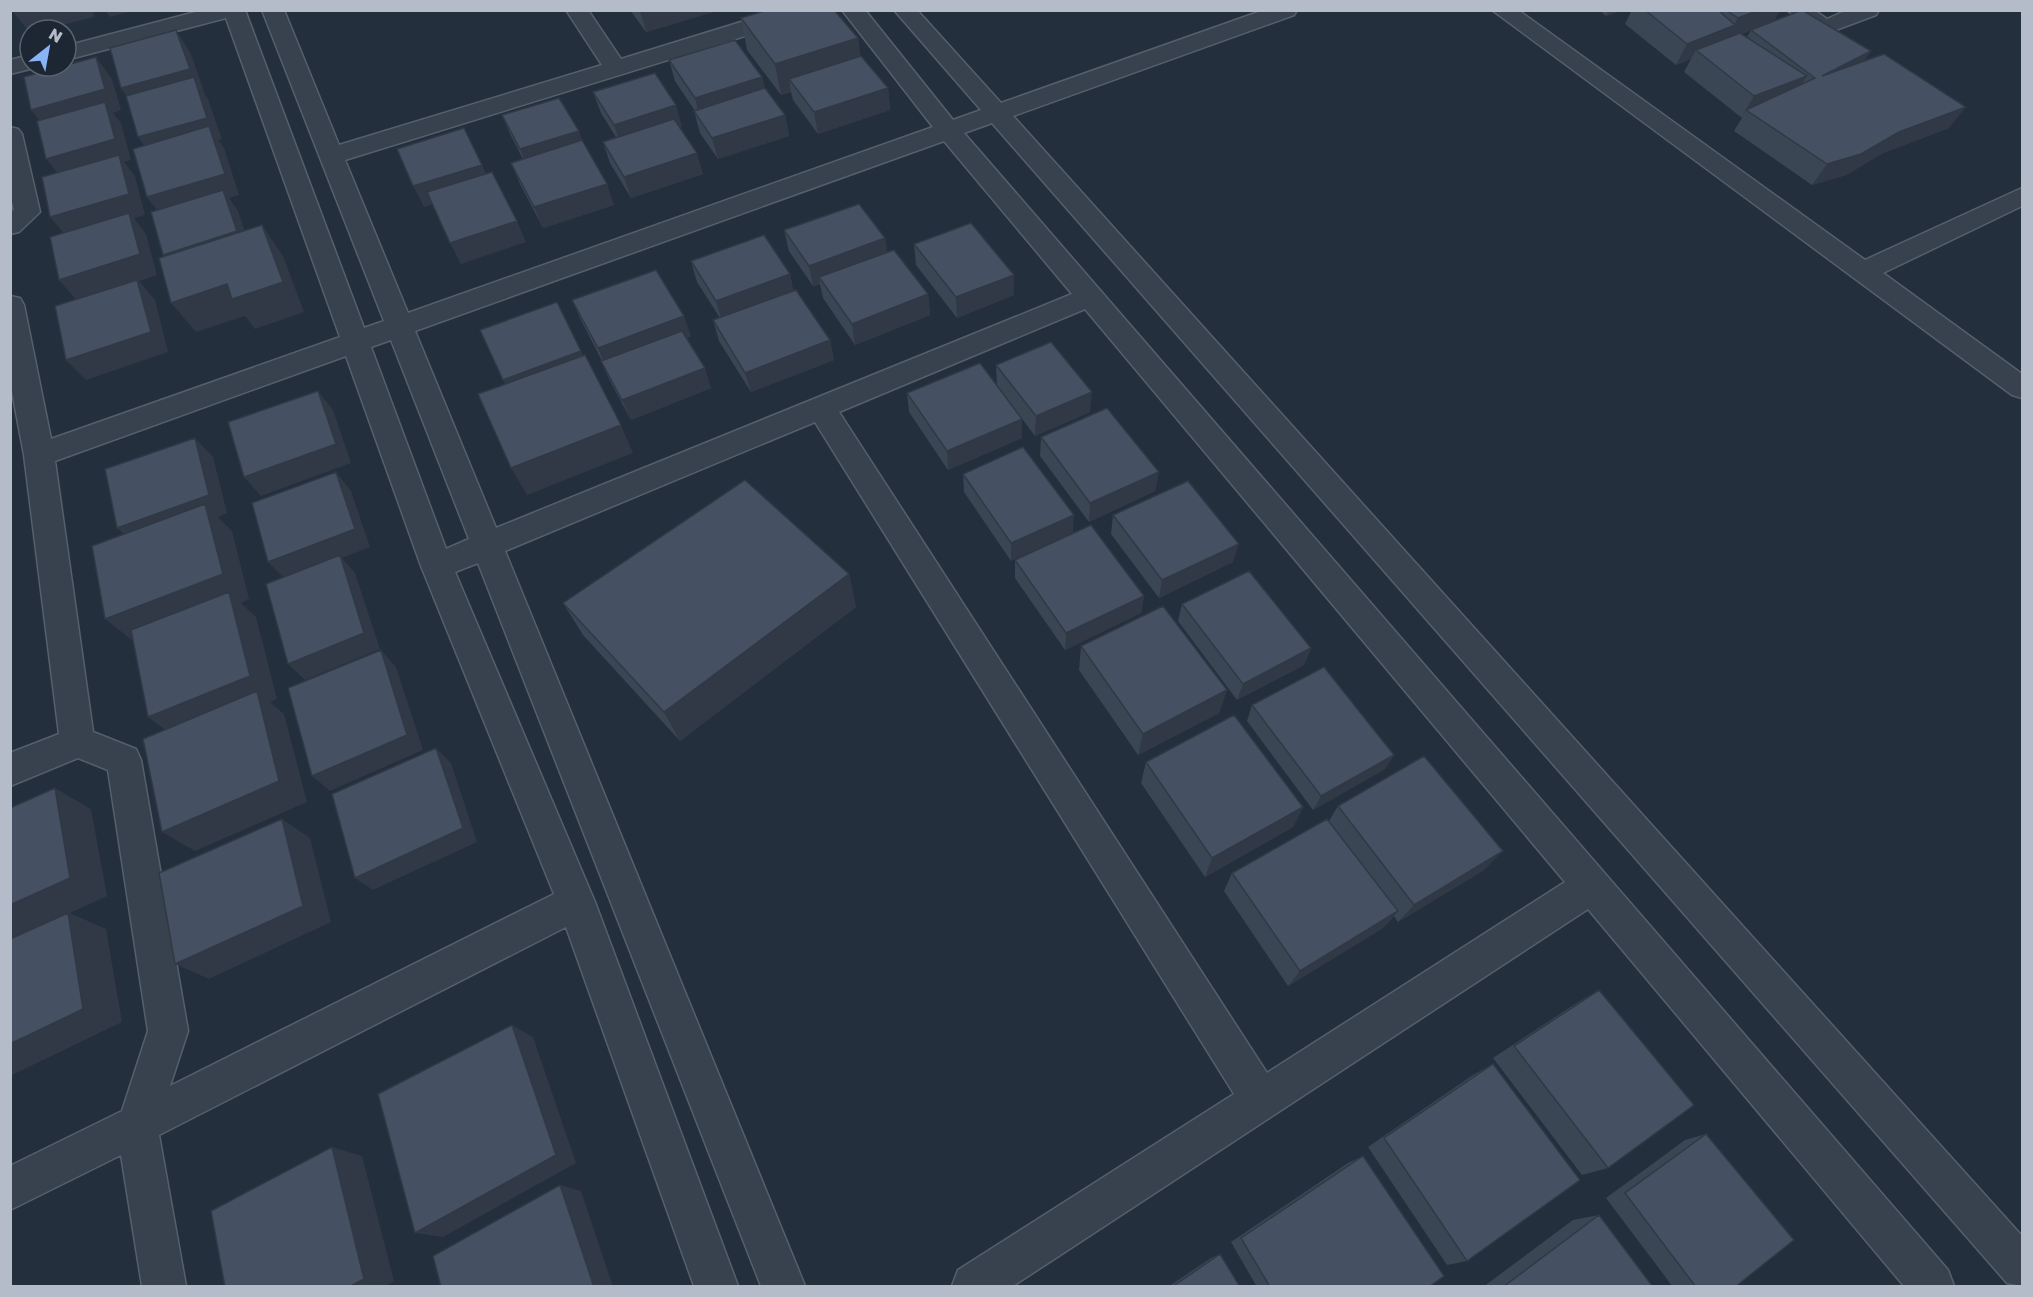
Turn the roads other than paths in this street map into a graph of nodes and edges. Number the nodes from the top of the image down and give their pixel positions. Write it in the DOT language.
graph roads {
  1 [pos="233,10"];
  2 [pos="273,10"];
  3 [pos="577,10"];
  4 [pos="805,10"];
  5 [pos="853,10"];
  6 [pos="905,10"];
  7 [pos="1286,10"];
  8 [pos="1503,10"];
  9 [pos="1798,10"];
  10 [pos="1868,10"];
  11 [pos="78,50"];
  12 [pos="616,69"];
  13 [pos="994,114"];
  14 [pos="948,130"];
  15 [pos="10,134"];
  16 [pos="331,156"];
  17 [pos="2022,196"];
  18 [pos="10,226"];
  19 [pos="1865,271"];
  20 [pos="1090,297"];
  21 [pos="10,305"];
  22 [pos="399,326"];
  23 [pos="355,341"];
  24 [pos="2022,388"];
  25 [pos="821,408"];
  26 [pos="39,455"];
  27 [pos="487,546"];
  28 [pos="437,566"];
  29 [pos="77,742"];
  30 [pos="10,770"];
  31 [pos="1591,886"];
  32 [pos="576,902"];
  33 [pos="1261,1100"];
  34 [pos="137,1126"];
  35 [pos="10,1189"];
  36 [pos="2022,1268"];
  37 [pos="164,1287"];
  38 [pos="716,1287"];
  39 [pos="783,1287"];
  40 [pos="974,1287"];
  41 [pos="1932,1287"];
  1 -- 11 [label="street"];
  1 -- 23 [label="street"];
  2 -- 16 [label="street"];
  3 -- 12 [label="street"];
  4 -- 12 [label="street"];
  5 -- 14 [label="street"];
  6 -- 13 [label="street"];
  7 -- 13 [label="street"];
  8 -- 19 [label="street"];
  9 -- 10 [label="street"];
  12 -- 16 [label="street"];
  13 -- 14 [label="street"];
  13 -- 36 [label="street"];
  14 -- 20 [label="street"];
  14 -- 22 [label="street"];
  15 -- 18 [label="street"];
  16 -- 22 [label="street"];
  17 -- 19 [label="street"];
  19 -- 24 [label="street"];
  20 -- 25 [label="street"];
  20 -- 31 [label="street"];
  21 -- 26 [label="street"];
  22 -- 23 [label="street"];
  22 -- 27 [label="street"];
  23 -- 26 [label="street"];
  23 -- 28 [label="street"];
  25 -- 27 [label="street"];
  25 -- 33 [label="street"];
  26 -- 29 [label="street"];
  27 -- 28 [label="street"];
  27 -- 39 [label="street"];
  28 -- 32 [label="street"];
  29 -- 30 [label="street"];
  29 -- 34 [label="street"];
  31 -- 33 [label="street"];
  31 -- 41 [label="street"];
  32 -- 34 [label="street"];
  32 -- 38 [label="street"];
  33 -- 40 [label="street"];
  34 -- 35 [label="street"];
  34 -- 37 [label="street"];
}
